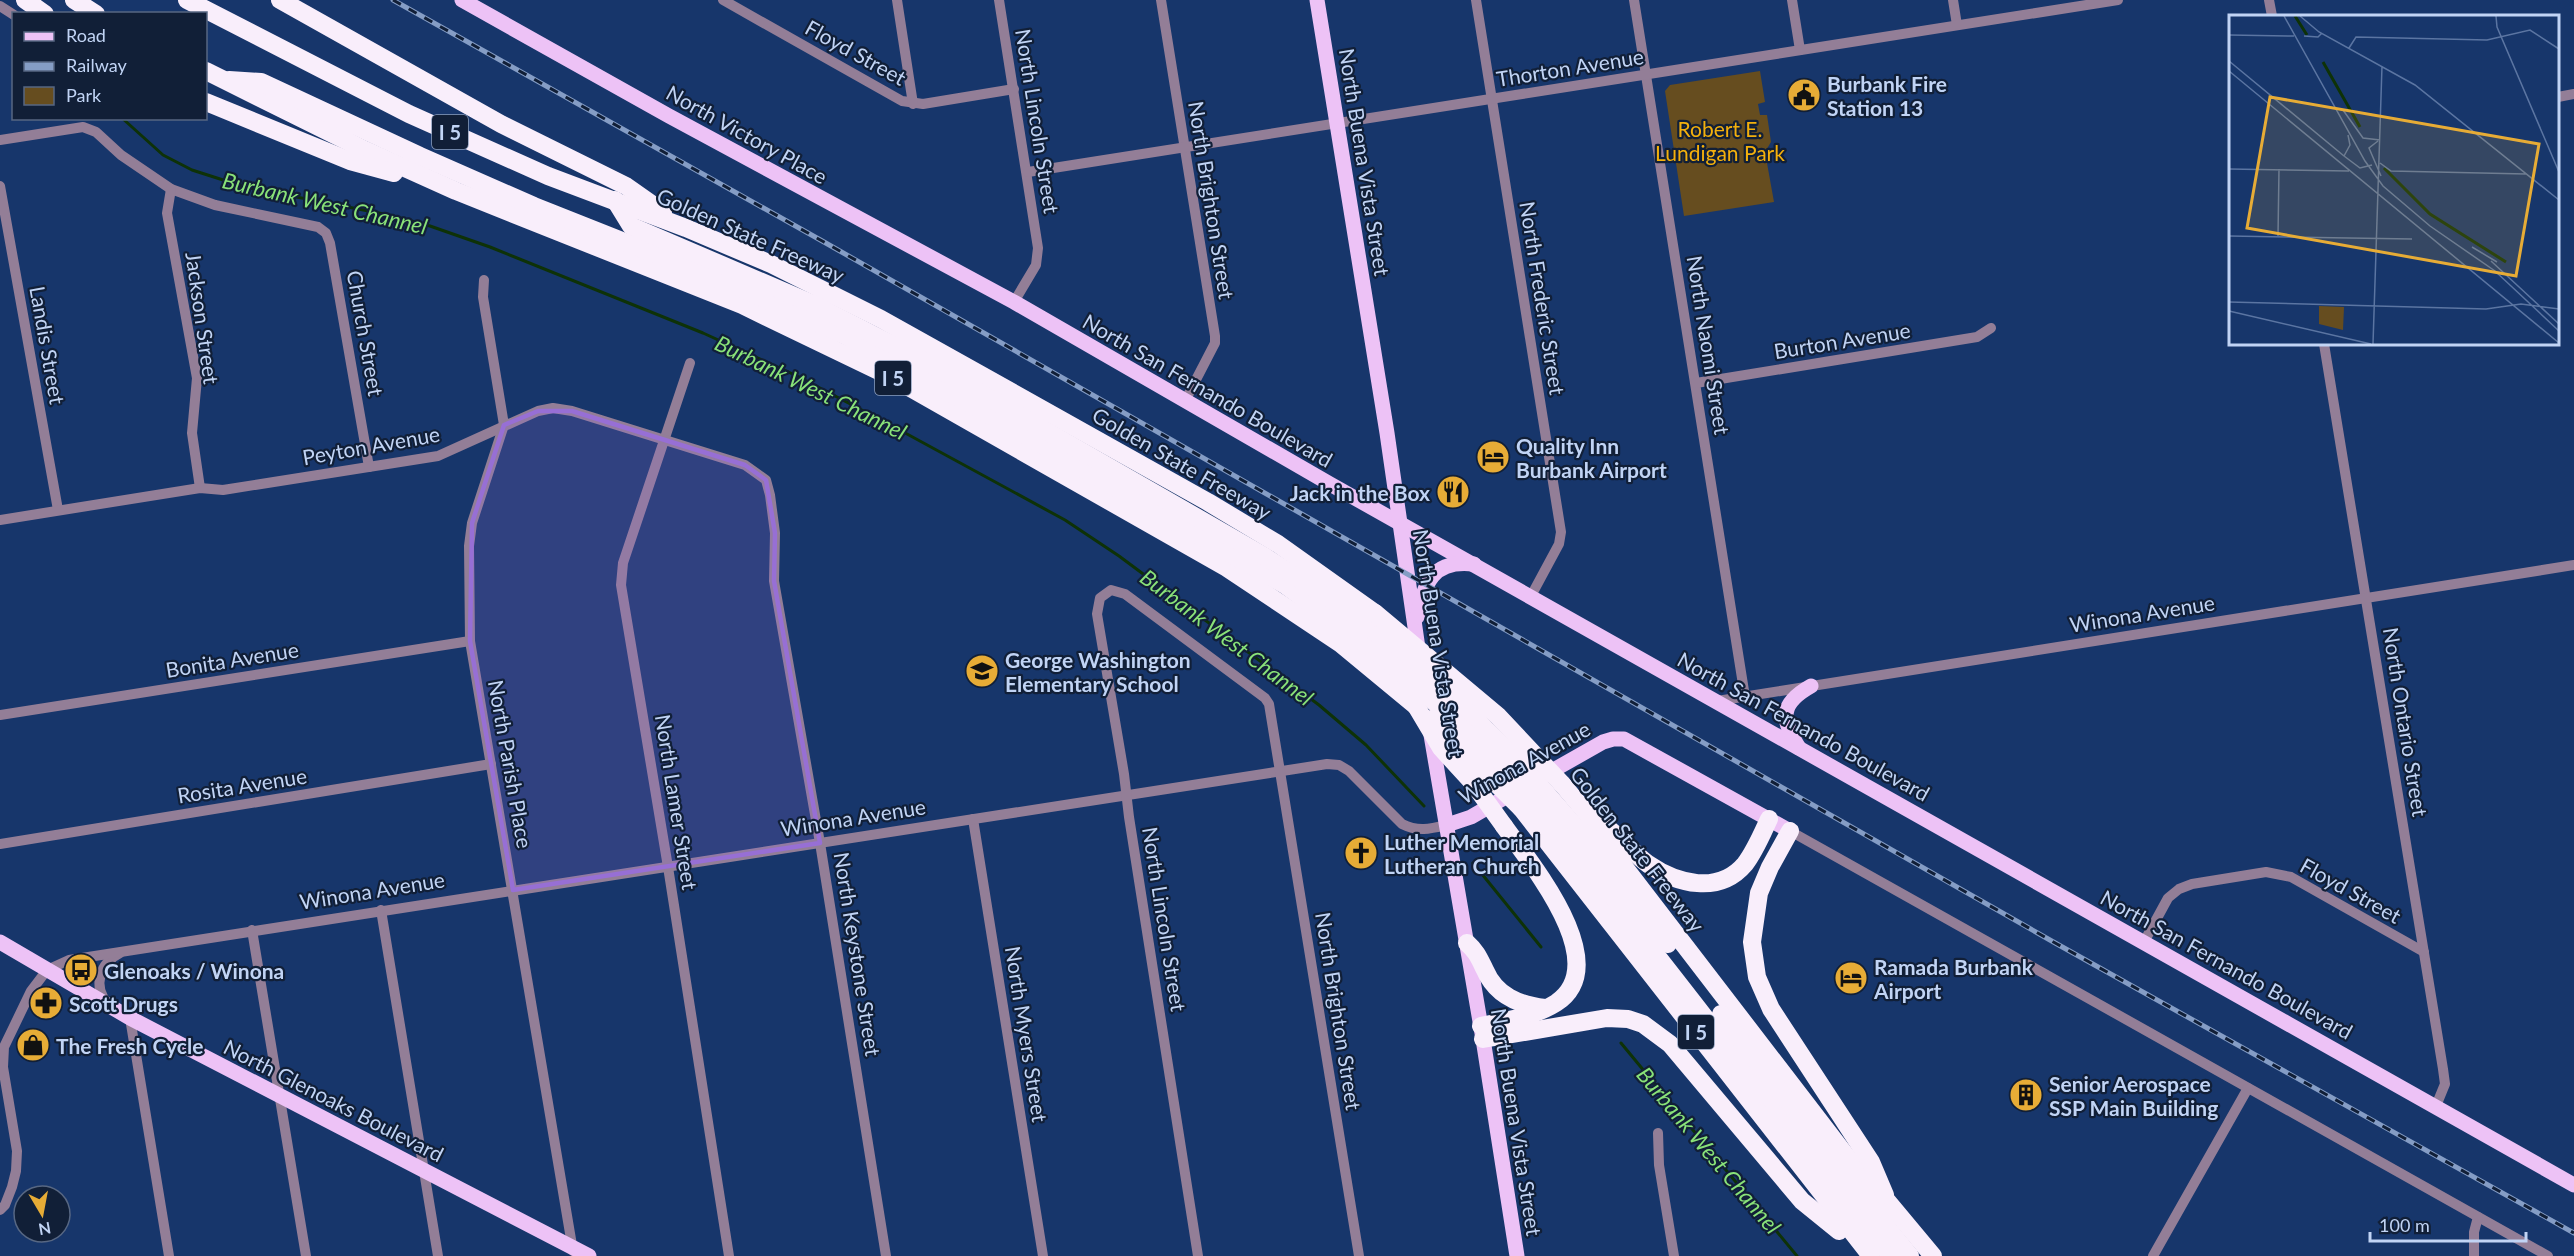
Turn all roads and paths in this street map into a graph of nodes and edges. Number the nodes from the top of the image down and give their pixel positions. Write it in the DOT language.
graph roads {
  1 [pos="25,0"];
  2 [pos="74,0"];
  3 [pos="187,0"];
  4 [pos="280,0"];
  5 [pos="462,0"];
  6 [pos="723,0"];
  7 [pos="897,0"];
  8 [pos="999,0"];
  9 [pos="1161,0"];
  10 [pos="1317,0"];
  11 [pos="1476,0"];
  12 [pos="1634,0"];
  13 [pos="1792,0"];
  14 [pos="1953,0"];
  15 [pos="2114,0"];
  16 [pos="2269,0"];
  17 [pos="42,12"];
  18 [pos="93,12"];
  19 [pos="2272,15"];
  20 [pos="1957,25"];
  21 [pos="1800,50"];
  22 [pos="207,72"];
  23 [pos="1646,74"];
  24 [pos="224,80"];
  25 [pos="1014,89"];
  26 [pos="2574,94"];
  27 [pos="2559,97"];
  28 [pos="1491,99"];
  29 [pos="207,102"];
  30 [pos="913,104"];
  31 [pos="1338,123"];
  32 [pos="0,140"];
  33 [pos="1183,147"];
  34 [pos="1028,172"];
  35 [pos="0,186"];
  36 [pos="171,189"];
  37 [pos="456,191"];
  38 [pos="615,200"];
  39 [pos="686,228"];
  40 [pos="484,280"];
  41 [pos="1014,302"];
  42 [pos="1991,328"];
  43 [pos="2324,345"];
  44 [pos="690,363"];
  45 [pos="1696,383"];
  46 [pos="1185,400"];
  47 [pos="504,425"];
  48 [pos="664,440"];
  49 [pos="369,467"];
  50 [pos="766,480"];
  51 [pos="200,488"];
  52 [pos="58,510"];
  53 [pos="0,520"];
  54 [pos="1399,522"];
  55 [pos="1477,565"];
  56 [pos="2574,565"];
  57 [pos="1106,592"];
  58 [pos="1531,596"];
  59 [pos="2366,599"];
  60 [pos="1415,626"];
  61 [pos="470,641"];
  62 [pos="1811,686"];
  63 [pos="1745,697"];
  64 [pos="1717,701"];
  65 [pos="1416,705"];
  66 [pos="0,715"];
  67 [pos="1799,748"];
  68 [pos="491,764"];
  69 [pos="1281,772"];
  70 [pos="1126,795"];
  71 [pos="1541,797"];
  72 [pos="1588,815"];
  73 [pos="973,819"];
  74 [pos="1769,819"];
  75 [pos="1447,825"];
  76 [pos="1790,831"];
  77 [pos="0,843"];
  78 [pos="820,843"];
  79 [pos="668,867"];
  80 [pos="513,890"];
  81 [pos="381,910"];
  82 [pos="252,930"];
  83 [pos="0,942"];
  84 [pos="2144,942"];
  85 [pos="1467,943"];
  86 [pos="129,949"];
  87 [pos="2424,952"];
  88 [pos="47,970"];
  89 [pos="110,1006"];
  90 [pos="1546,1008"];
  91 [pos="130,1018"];
  92 [pos="1482,1032"];
  93 [pos="2247,1088"];
  94 [pos="280,1095"];
  95 [pos="2436,1106"];
  96 [pos="1658,1134"];
  97 [pos="425,1171"];
  98 [pos="2574,1185"];
  99 [pos="1888,1202"];
  100 [pos="0,1210"];
  101 [pos="2478,1217"];
  102 [pos="573,1252"];
  103 [pos="1870,1255"];
  104 [pos="169,1256"];
  105 [pos="306,1256"];
  106 [pos="438,1256"];
  107 [pos="589,1256"];
  108 [pos="729,1256"];
  109 [pos="886,1256"];
  110 [pos="1043,1256"];
  111 [pos="1198,1256"];
  112 [pos="1359,1256"];
  113 [pos="1517,1256"];
  114 [pos="1674,1256"];
  115 [pos="1891,1256"];
  116 [pos="1910,1256"];
  117 [pos="1933,1256"];
  118 [pos="2153,1256"];
  119 [pos="2474,1256"];
  120 [pos="2548,1256"];
  1 -- 17 [label="highway"];
  2 -- 18 [label="highway"];
  3 -- 38 [label="highway, Golden State Freeway / I 5"];
  4 -- 39 [label="highway"];
  5 -- 41 [label="main road, North Victory Place"];
  6 -- 30 [label="street, Floyd Street"];
  7 -- 30 [label="street"];
  8 -- 25 [label="street, North Lincoln Street"];
  9 -- 33 [label="street, North Brighton Street"];
  10 -- 31 [label="main road, North Buena Vista Street"];
  11 -- 28 [label="street, North Frederic Street"];
  12 -- 23 [label="street, North Naomi Street"];
  13 -- 21 [label="street"];
  14 -- 20 [label="street"];
  15 -- 20 [label="street, Thorton Avenue"];
  16 -- 19 [label="street"];
  20 -- 21 [label="street, Thorton Avenue"];
  21 -- 23 [label="street, Thorton Avenue"];
  22 -- 24 [label="highway, Golden State Freeway / I 5"];
  23 -- 28 [label="street, Thorton Avenue"];
  23 -- 45 [label="street, North Naomi Street"];
  24 -- 37 [label="highway, Golden State Freeway / I 5"];
  24 -- 71 [label="highway, bridge"];
  25 -- 30 [label="street, Floyd Street"];
  25 -- 34 [label="street, North Lincoln Street"];
  26 -- 27 [label="street"];
  28 -- 31 [label="street, Thorton Avenue"];
  28 -- 58 [label="street, North Frederic Street"];
  29 -- 37 [label="highway"];
  31 -- 33 [label="street, Thorton Avenue"];
  31 -- 54 [label="main road, North Buena Vista Street"];
  32 -- 36 [label="street, Church Street"];
  33 -- 34 [label="street, Thorton Avenue"];
  33 -- 46 [label="street, North Brighton Street"];
  34 -- 41 [label="street, North Lincoln Street"];
  35 -- 52 [label="street, Landis Street"];
  36 -- 49 [label="street, Church Street"];
  36 -- 51 [label="street, Jackson Street"];
  37 -- 65 [label="highway, Golden State Freeway / I 5"];
  38 -- 39 [label="highway, Golden State Freeway / I 5"];
  38 -- 71 [label="highway, bridge"];
  39 -- 71 [label="highway, Golden State Freeway / I 5, bridge"];
  40 -- 47 [label="street, North Parish Place"];
  41 -- 46 [label="main road, North San Fernando Boulevard"];
  42 -- 45 [label="street, Burton Avenue"];
  43 -- 59 [label="street, North Ontario Street"];
  44 -- 48 [label="street, North Lamer Street"];
  45 -- 63 [label="street, North Naomi Street"];
  46 -- 54 [label="main road, North San Fernando Boulevard"];
  47 -- 48 [label="street, Peyton Avenue"];
  47 -- 49 [label="street, Peyton Avenue"];
  47 -- 61 [label="street, North Parish Place"];
  48 -- 50 [label="street, Peyton Avenue"];
  48 -- 79 [label="street, North Lamer Street"];
  49 -- 51 [label="street, Peyton Avenue"];
  50 -- 78 [label="street, North Keystone Street"];
  51 -- 52 [label="street, Peyton Avenue"];
  52 -- 53 [label="street, Peyton Avenue"];
  54 -- 55 [label="main road, North San Fernando Boulevard"];
  54 -- 60 [label="main road, North Buena Vista Street"];
  55 -- 58 [label="main road, North San Fernando Boulevard"];
  55 -- 60 [label="main road"];
  56 -- 59 [label="street, Winona Avenue"];
  57 -- 69 [label="street, North Brighton Street"];
  57 -- 70 [label="street, North Lincoln Street"];
  58 -- 64 [label="main road, North San Fernando Boulevard"];
  59 -- 62 [label="street, Winona Avenue"];
  59 -- 87 [label="street, North Ontario Street"];
  60 -- 75 [label="main road, North Buena Vista Street"];
  61 -- 66 [label="street, Bonita Avenue"];
  61 -- 68 [label="street, North Parish Place"];
  62 -- 63 [label="street, Winona Avenue"];
  62 -- 67 [label="main road"];
  63 -- 64 [label="street, Winona Avenue"];
  64 -- 67 [label="main road, North San Fernando Boulevard"];
  65 -- 71 [label="highway, Golden State Freeway / I 5, bridge"];
  65 -- 90 [label="highway, bridge"];
  67 -- 84 [label="main road, North San Fernando Boulevard"];
  68 -- 77 [label="street, Rosita Avenue"];
  68 -- 80 [label="street, North Parish Place"];
  69 -- 70 [label="street, Winona Avenue"];
  69 -- 75 [label="street, Winona Avenue"];
  69 -- 112 [label="street, North Brighton Street"];
  70 -- 73 [label="street, Winona Avenue"];
  70 -- 111 [label="street, North Lincoln Street"];
  71 -- 72 [label="highway, Golden State Freeway / I 5"];
  71 -- 103 [label="highway, Golden State Freeway / I 5"];
  71 -- 115 [label="highway"];
  71 -- 116 [label="highway"];
  72 -- 74 [label="highway"];
  72 -- 99 [label="highway, Golden State Freeway / I 5"];
  73 -- 78 [label="street, Winona Avenue"];
  73 -- 110 [label="street, North Myers Street"];
  74 -- 75 [label="main road, Winona Avenue"];
  74 -- 76 [label="main road"];
  75 -- 85 [label="main road, North Buena Vista Street"];
  76 -- 93 [label="street"];
  76 -- 99 [label="highway"];
  78 -- 79 [label="street, Winona Avenue"];
  78 -- 109 [label="street, North Keystone Street"];
  79 -- 80 [label="street, Winona Avenue"];
  79 -- 108 [label="street, North Lamer Street"];
  80 -- 81 [label="street, Winona Avenue"];
  80 -- 102 [label="street, North Parish Place"];
  81 -- 82 [label="street, Winona Avenue"];
  81 -- 97 [label="street"];
  82 -- 86 [label="street, Winona Avenue"];
  82 -- 94 [label="street"];
  83 -- 88 [label="main road, North Glenoaks Boulevard"];
  84 -- 87 [label="street, Floyd Street"];
  84 -- 95 [label="main road, North San Fernando Boulevard"];
  85 -- 90 [label="highway"];
  85 -- 92 [label="main road, North Buena Vista Street"];
  86 -- 88 [label="street, Winona Avenue"];
  86 -- 89 [label="street"];
  87 -- 95 [label="street, North Ontario Street"];
  88 -- 89 [label="main road, North Glenoaks Boulevard"];
  88 -- 100 [label="street"];
  89 -- 91 [label="main road, North Glenoaks Boulevard"];
  90 -- 92 [label="highway"];
  91 -- 94 [label="main road, North Glenoaks Boulevard"];
  91 -- 104 [label="street"];
  92 -- 103 [label="highway"];
  92 -- 113 [label="main road, North Buena Vista Street"];
  93 -- 101 [label="street"];
  93 -- 118 [label="street"];
  94 -- 97 [label="main road, North Glenoaks Boulevard"];
  94 -- 105 [label="street"];
  95 -- 98 [label="main road, North San Fernando Boulevard"];
  96 -- 114 [label="street"];
  97 -- 102 [label="main road, North Glenoaks Boulevard"];
  97 -- 106 [label="street"];
  99 -- 117 [label="highway, Golden State Freeway / I 5"];
  101 -- 119 [label="street"];
  101 -- 120 [label="street"];
  102 -- 107 [label="main road, North Glenoaks Boulevard"];
}
